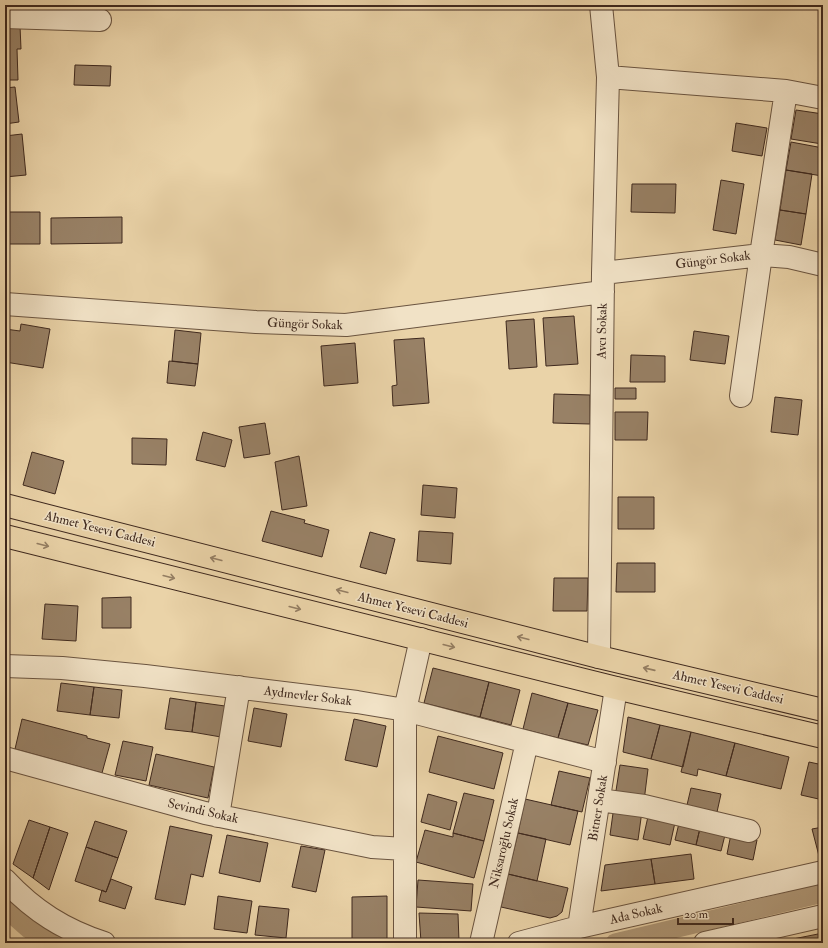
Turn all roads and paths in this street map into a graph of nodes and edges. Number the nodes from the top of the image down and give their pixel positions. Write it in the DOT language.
graph roads {
  1 [pos="601,5"];
  2 [pos="5,17"];
  3 [pos="100,20"];
  4 [pos="608,77"];
  5 [pos="786,91"];
  6 [pos="823,98"];
  7 [pos="761,254"];
  8 [pos="823,265"];
  9 [pos="603,283"];
  10 [pos="5,304"];
  11 [pos="741,396"];
  12 [pos="5,505"];
  13 [pos="5,536"];
  14 [pos="421,639"];
  15 [pos="599,657"];
  16 [pos="5,666"];
  17 [pos="239,688"];
  18 [pos="616,688"];
  19 [pos="405,710"];
  20 [pos="823,710"];
  21 [pos="823,737"];
  22 [pos="527,742"];
  23 [pos="5,758"];
  24 [pos="605,762"];
  25 [pos="599,800"];
  26 [pos="218,816"];
  27 [pos="748,831"];
  28 [pos="405,849"];
  29 [pos="823,872"];
  30 [pos="5,880"];
  31 [pos="823,916"];
  32 [pos="579,927"];
  33 [pos="104,943"];
  34 [pos="405,943"];
  35 [pos="481,943"];
  36 [pos="519,943"];
  37 [pos="705,943"];
  1 -- 4 [label="street, Avcı Sokak"];
  2 -- 3 [label="street"];
  4 -- 5 [label="street"];
  4 -- 9 [label="street, Avcı Sokak"];
  5 -- 6 [label="street"];
  5 -- 7 [label="street"];
  7 -- 8 [label="street, Güngör Sokak"];
  7 -- 9 [label="street, Güngör Sokak"];
  7 -- 11 [label="street"];
  9 -- 10 [label="street, Güngör Sokak"];
  9 -- 15 [label="street, Avcı Sokak"];
  15 -- 12 [label="highway, Ahmet Yesevi Caddesi, one-way"];
  13 -- 14 [label="highway, Ahmet Yesevi Caddesi, one-way"];
  14 -- 18 [label="highway, Ahmet Yesevi Caddesi, one-way"];
  14 -- 19 [label="street"];
  20 -- 15 [label="highway, Ahmet Yesevi Caddesi, one-way"];
  16 -- 17 [label="street, Aydınevler Sokak"];
  17 -- 19 [label="street, Aydınevler Sokak"];
  17 -- 26 [label="street"];
  18 -- 21 [label="highway, Ahmet Yesevi Caddesi"];
  18 -- 24 [label="street, Bitner Sokak"];
  19 -- 22 [label="street, Aydınevler Sokak"];
  19 -- 28 [label="street"];
  22 -- 24 [label="street, Aydınevler Sokak"];
  22 -- 35 [label="street, Niksaroğlu Sokak"];
  23 -- 26 [label="street, Sevindi Sokak"];
  24 -- 25 [label="street, Bitner Sokak"];
  25 -- 27 [label="street"];
  25 -- 32 [label="street, Bitner Sokak"];
  26 -- 28 [label="street, Sevindi Sokak"];
  28 -- 34 [label="street"];
  29 -- 32 [label="street, Ada Sokak"];
  30 -- 33 [label="street"];
  31 -- 37 [label="street"];
  32 -- 36 [label="street, Ada Sokak"];
}
